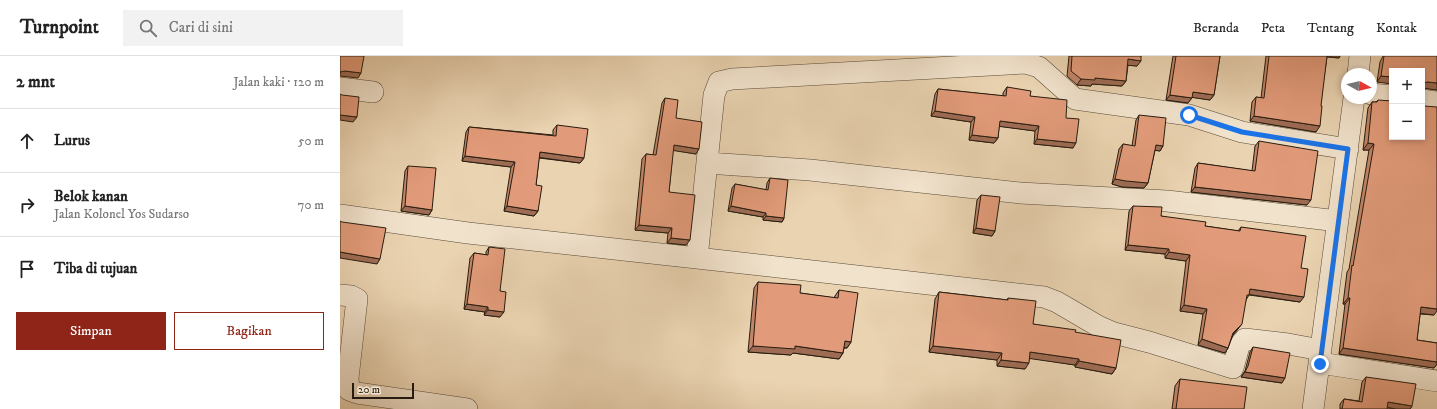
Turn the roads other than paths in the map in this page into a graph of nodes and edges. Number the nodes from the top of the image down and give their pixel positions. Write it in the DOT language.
graph roads {
  1 [pos="1360,56"];
  2 [pos="1359,68"];
  3 [pos="340,88"];
  4 [pos="373,92"];
  5 [pos="1377,95"];
  6 [pos="1389,96"];
  7 [pos="1425,100"];
  8 [pos="1437,102"];
  9 [pos="1353,104"];
  10 [pos="1348,149"];
  11 [pos="707,163"];
  12 [pos="340,215"];
  13 [pos="1338,221"];
  14 [pos="697,258"];
  15 [pos="340,295"];
  16 [pos="1320,357"];
  17 [pos="1437,381"];
  18 [pos="458,408"];
  19 [pos="1314,409"];
  1 -- 2 [label="street"];
  3 -- 4 [label="street"];
  5 -- 6 [label="street"];
  7 -- 8 [label="street"];
  9 -- 10 [label="street"];
  10 -- 11 [label="street"];
  10 -- 13 [label="street"];
  11 -- 13 [label="street"];
  11 -- 14 [label="street"];
  12 -- 14 [label="street"];
  13 -- 16 [label="street"];
  14 -- 16 [label="street"];
  15 -- 18 [label="street"];
  16 -- 17 [label="street"];
  16 -- 19 [label="street"];
}
